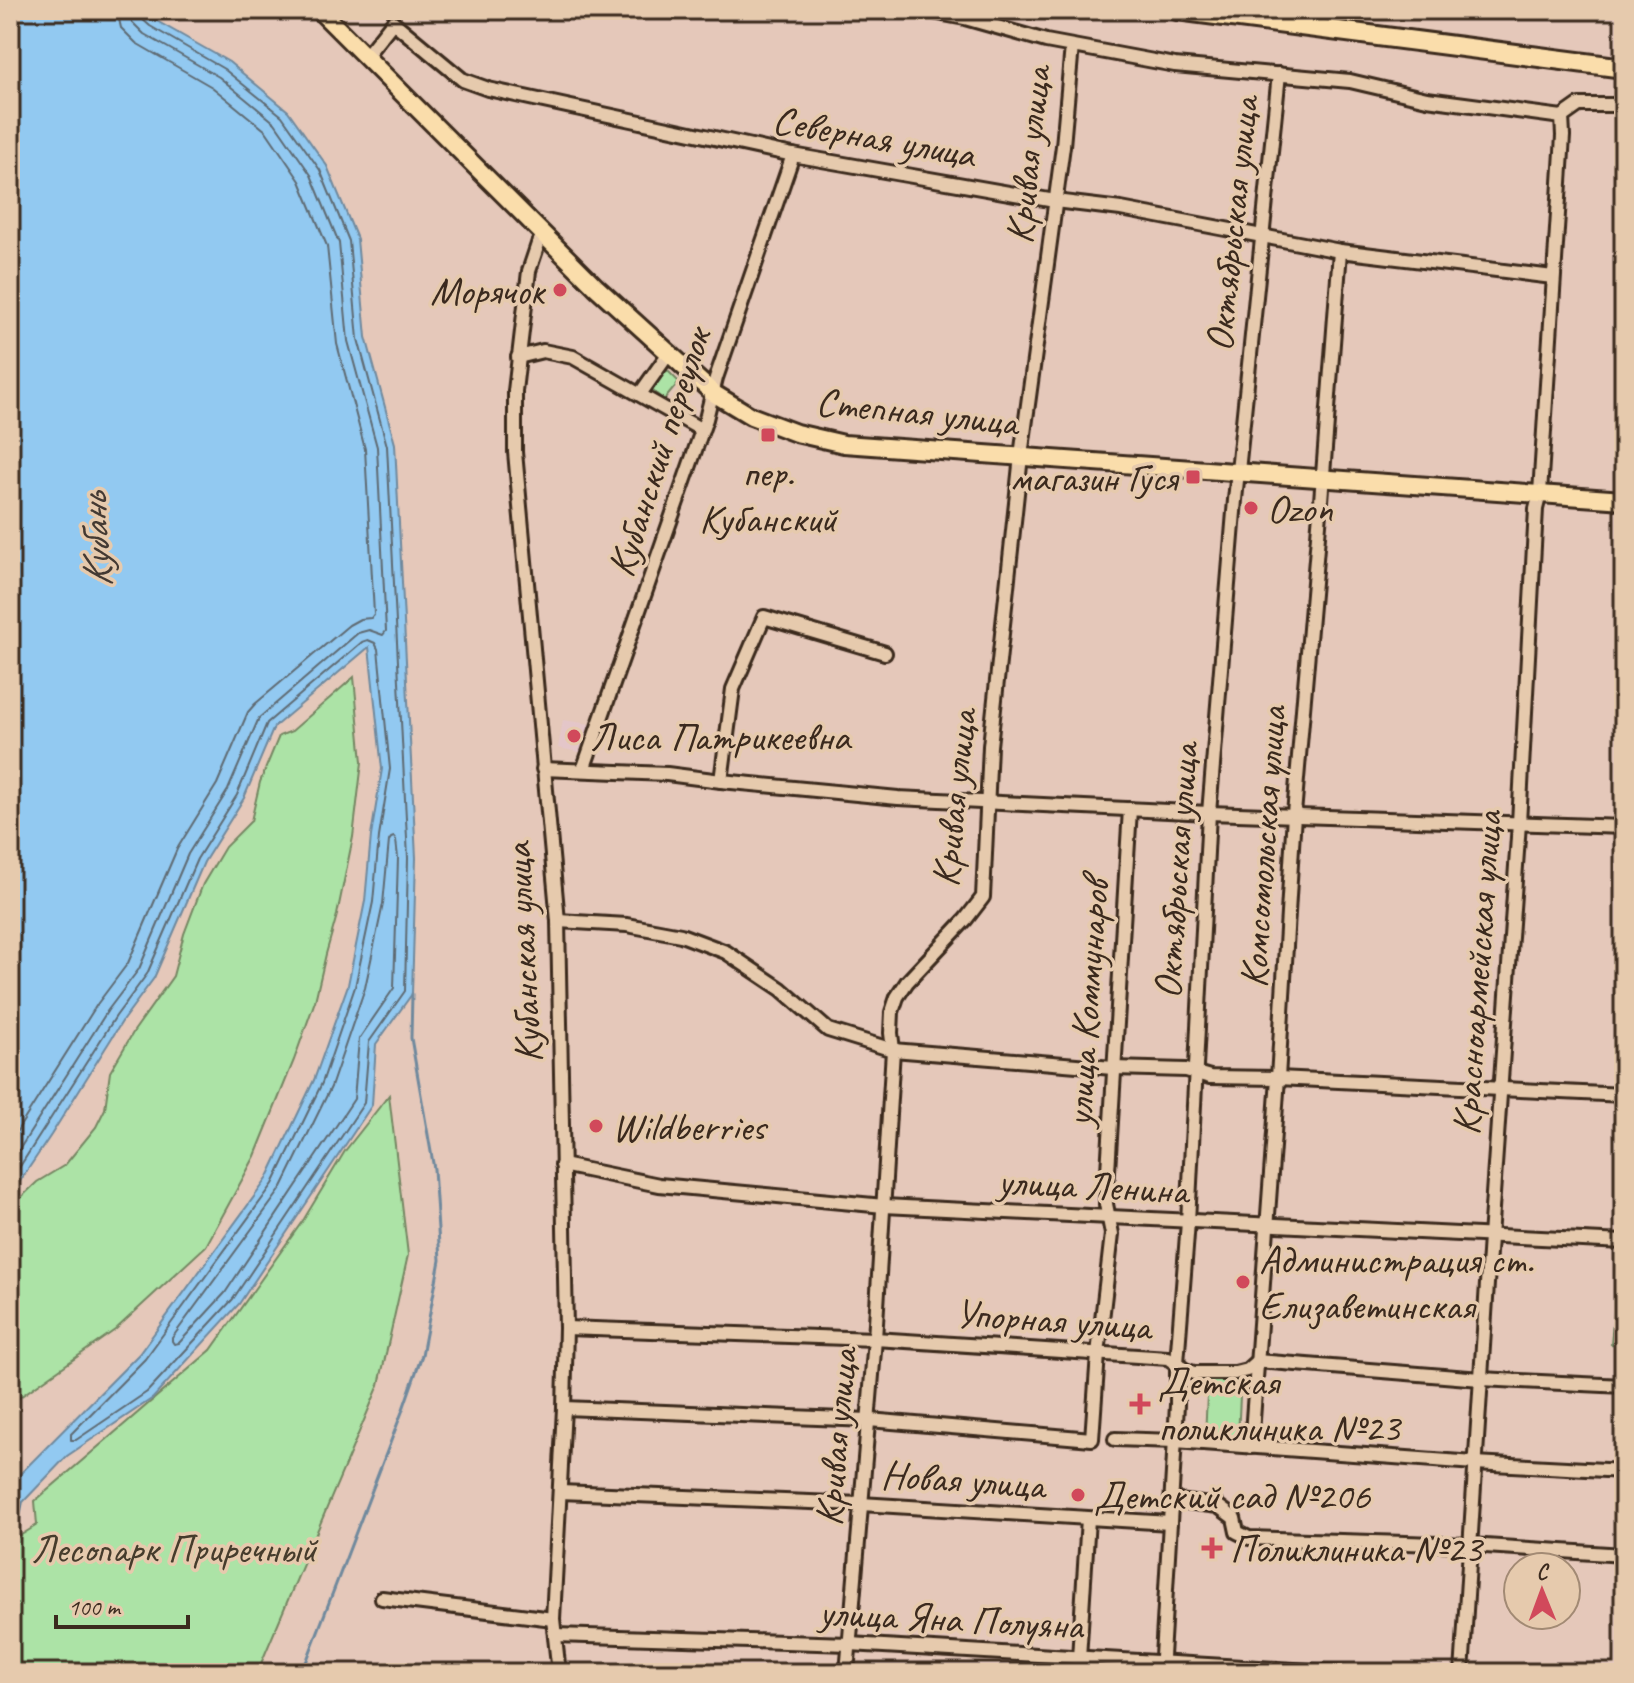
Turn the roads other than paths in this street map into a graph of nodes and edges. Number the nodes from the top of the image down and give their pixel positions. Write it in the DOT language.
graph roads {
  1 [pos="319,10"];
  2 [pos="922,10"];
  3 [pos="1177,10"];
  4 [pos="1261,10"];
  5 [pos="1072,46"];
  6 [pos="365,57"];
  7 [pos="1624,57"];
  8 [pos="1624,68"];
  9 [pos="1279,74"];
  10 [pos="1624,105"];
  11 [pos="1562,117"];
  12 [pos="793,155"];
  13 [pos="1055,201"];
  14 [pos="544,234"];
  15 [pos="1261,236"];
  16 [pos="1340,251"];
  17 [pos="1553,277"];
  18 [pos="669,353"];
  19 [pos="518,357"];
  20 [pos="713,393"];
  21 [pos="640,394"];
  22 [pos="702,430"];
  23 [pos="1021,456"];
  24 [pos="1238,474"];
  25 [pos="1323,478"];
  26 [pos="1540,493"];
  27 [pos="1624,500"];
  28 [pos="885,653"];
  29 [pos="543,769"];
  30 [pos="583,770"];
  31 [pos="721,781"];
  32 [pos="987,801"];
  33 [pos="1130,809"];
  34 [pos="1209,813"];
  35 [pos="1294,814"];
  36 [pos="1519,823"];
  37 [pos="1624,827"];
  38 [pos="558,921"];
  39 [pos="893,1050"];
  40 [pos="1113,1068"];
  41 [pos="1195,1073"];
  42 [pos="1278,1078"];
  43 [pos="1501,1091"];
  44 [pos="1624,1095"];
  45 [pos="562,1165"];
  46 [pos="884,1206"];
  47 [pos="1109,1217"];
  48 [pos="1188,1222"];
  49 [pos="1266,1226"];
  50 [pos="1490,1237"];
  51 [pos="1624,1242"];
  52 [pos="566,1328"];
  53 [pos="875,1339"];
  54 [pos="1098,1354"];
  55 [pos="1257,1361"];
  56 [pos="1177,1363"];
  57 [pos="1481,1379"];
  58 [pos="1624,1386"];
  59 [pos="564,1408"];
  60 [pos="869,1420"];
  61 [pos="1115,1439"];
  62 [pos="1175,1441"];
  63 [pos="1251,1447"];
  64 [pos="1475,1463"];
  65 [pos="1624,1471"];
  66 [pos="560,1492"];
  67 [pos="1171,1500"];
  68 [pos="861,1504"];
  69 [pos="1088,1519"];
  70 [pos="1170,1523"];
  71 [pos="1470,1545"];
  72 [pos="1624,1555"];
  73 [pos="382,1598"];
  74 [pos="553,1619"];
  75 [pos="555,1635"];
  76 [pos="850,1644"];
  77 [pos="1079,1657"];
  78 [pos="1162,1667"];
  79 [pos="1248,1670"];
  80 [pos="559,1673"];
  81 [pos="847,1673"];
  82 [pos="1078,1673"];
  83 [pos="1344,1673"];
  84 [pos="1462,1673"];
  1 -- 6 [label="main road, Степная улица"];
  2 -- 5 [label="street"];
  3 -- 8 [label="highway"];
  4 -- 7 [label="highway"];
  5 -- 9 [label="street"];
  5 -- 13 [label="street, Кривая улица"];
  6 -- 12 [label="street, Северная улица"];
  6 -- 14 [label="main road, Степная улица"];
  9 -- 11 [label="street"];
  9 -- 15 [label="street, Октябрьская улица"];
  10 -- 11 [label="street"];
  11 -- 17 [label="street, Красноармейская улица"];
  12 -- 13 [label="street, Северная улица"];
  12 -- 20 [label="street, Кубанский переулок"];
  13 -- 15 [label="street, Северная улица"];
  13 -- 23 [label="street, Кривая улица"];
  14 -- 18 [label="main road, Степная улица"];
  14 -- 19 [label="street, Кубанская улица"];
  15 -- 16 [label="street, Северная улица"];
  15 -- 24 [label="street, Октябрьская улица"];
  16 -- 17 [label="street, Северная улица"];
  16 -- 25 [label="street, Комсомольская улица"];
  17 -- 26 [label="street, Красноармейская улица"];
  18 -- 20 [label="main road, Степная улица"];
  18 -- 21 [label="street"];
  19 -- 21 [label="street"];
  19 -- 29 [label="street, Кубанская улица"];
  20 -- 22 [label="street, Кубанский переулок"];
  20 -- 23 [label="main road, Степная улица"];
  21 -- 22 [label="street"];
  22 -- 30 [label="street, Кубанский переулок"];
  23 -- 24 [label="main road, Степная улица"];
  23 -- 32 [label="street, Кривая улица"];
  24 -- 25 [label="main road, Степная улица"];
  24 -- 34 [label="street, Октябрьская улица"];
  25 -- 26 [label="main road, Степная улица"];
  25 -- 35 [label="street, Комсомольская улица"];
  26 -- 27 [label="main road, Степная улица"];
  26 -- 36 [label="street, Красноармейская улица"];
  28 -- 31 [label="street"];
  29 -- 30 [label="street"];
  29 -- 38 [label="street, Кубанская улица"];
  30 -- 31 [label="street"];
  31 -- 32 [label="street"];
  32 -- 33 [label="street"];
  32 -- 39 [label="street, Кривая улица"];
  33 -- 34 [label="street"];
  33 -- 40 [label="street, улица Коммунаров"];
  34 -- 35 [label="street"];
  34 -- 41 [label="street, Октябрьская улица"];
  35 -- 36 [label="street"];
  35 -- 42 [label="street, Комсомольская улица"];
  36 -- 37 [label="street"];
  36 -- 43 [label="street, Красноармейская улица"];
  38 -- 39 [label="street"];
  38 -- 45 [label="street, Кубанская улица"];
  39 -- 40 [label="street"];
  39 -- 46 [label="street, Кривая улица"];
  40 -- 41 [label="street"];
  40 -- 47 [label="street, улица Коммунаров"];
  41 -- 42 [label="street"];
  41 -- 48 [label="street, Октябрьская улица"];
  42 -- 43 [label="street"];
  42 -- 49 [label="street, Комсомольская улица"];
  43 -- 44 [label="street"];
  43 -- 50 [label="street, Красноармейская улица"];
  45 -- 46 [label="street, улица Ленина"];
  45 -- 52 [label="street, Кубанская улица"];
  46 -- 47 [label="street, улица Ленина"];
  46 -- 53 [label="street, Кривая улица"];
  47 -- 48 [label="street, улица Ленина"];
  47 -- 54 [label="street, улица Коммунаров"];
  48 -- 49 [label="street, улица Ленина"];
  48 -- 56 [label="street, Октябрьская улица"];
  49 -- 50 [label="street, улица Ленина"];
  49 -- 55 [label="street, Комсомольская улица"];
  50 -- 51 [label="street, улица Ленина"];
  50 -- 57 [label="street, Красноармейская улица"];
  52 -- 53 [label="street, Упорная улица"];
  52 -- 59 [label="street, Кубанская улица"];
  53 -- 54 [label="street, Упорная улица"];
  53 -- 60 [label="street, Кривая улица"];
  54 -- 56 [label="street, Упорная улица"];
  54 -- 60 [label="street, улица Коммунаров"];
  55 -- 56 [label="street, Упорная улица"];
  55 -- 57 [label="street, Упорная улица"];
  55 -- 63 [label="street, Комсомольская улица"];
  56 -- 62 [label="street, Октябрьская улица"];
  57 -- 58 [label="street, Упорная улица"];
  57 -- 64 [label="street, Красноармейская улица"];
  59 -- 60 [label="street"];
  59 -- 66 [label="street, Кубанская улица"];
  60 -- 68 [label="street, Кривая улица"];
  61 -- 62 [label="street"];
  62 -- 63 [label="street"];
  62 -- 67 [label="street, Октябрьская улица"];
  63 -- 64 [label="street"];
  64 -- 65 [label="street"];
  64 -- 71 [label="street, Красноармейская улица"];
  66 -- 68 [label="street, Новая улица"];
  66 -- 74 [label="street, Кубанская улица"];
  67 -- 70 [label="street, Октябрьская улица"];
  67 -- 71 [label="street"];
  68 -- 69 [label="street, Новая улица"];
  68 -- 76 [label="street, Кривая улица"];
  69 -- 70 [label="street, Новая улица"];
  69 -- 77 [label="street"];
  70 -- 78 [label="street, Октябрьская улица"];
  71 -- 72 [label="street"];
  71 -- 84 [label="street, Красноармейская улица"];
  73 -- 74 [label="street"];
  74 -- 75 [label="street, Кубанская улица"];
  75 -- 76 [label="street, улица Яна Полуяна"];
  75 -- 80 [label="street, Кубанская улица"];
  76 -- 77 [label="street, улица Яна Полуяна"];
  76 -- 81 [label="street, Кривая улица"];
  77 -- 78 [label="street, улица Яна Полуяна"];
  77 -- 82 [label="street"];
  78 -- 79 [label="street, улица Яна Полуяна"];
  79 -- 83 [label="street, улица Яна Полуяна"];
}
